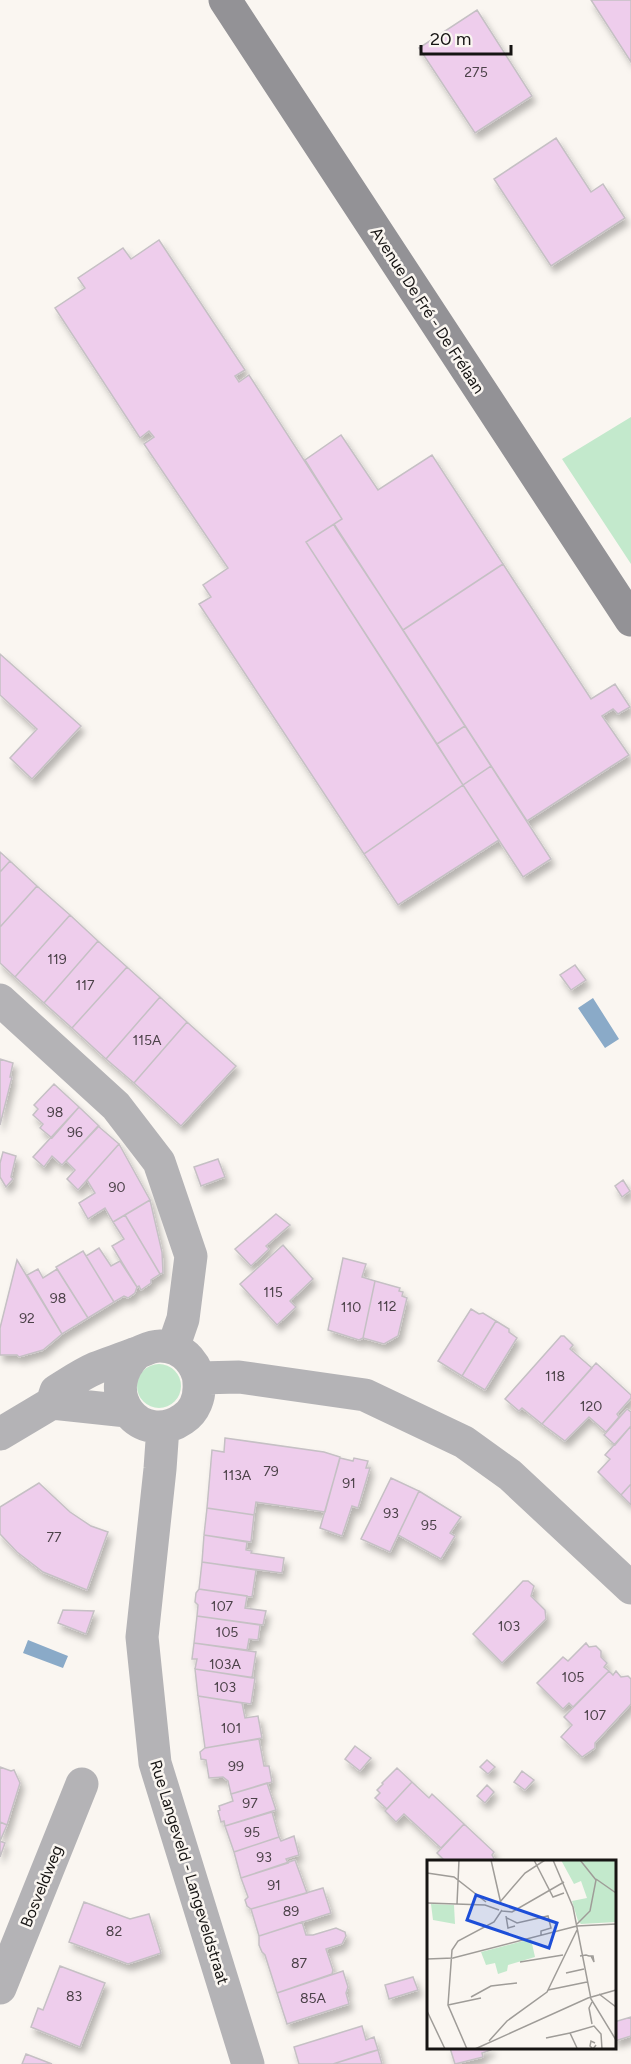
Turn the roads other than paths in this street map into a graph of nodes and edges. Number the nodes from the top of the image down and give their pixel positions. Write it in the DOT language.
graph roads {
  1 [pos="225,0"];
  2 [pos="631,620"];
  3 [pos="0,1000"];
  4 [pos="173,1348"];
  5 [pos="137,1353"];
  6 [pos="199,1377"];
  7 [pos="52,1402"];
  8 [pos="127,1411"];
  9 [pos="163,1427"];
  10 [pos="0,1434"];
  11 [pos="631,1588"];
  12 [pos="82,1784"];
  13 [pos="0,1988"];
  14 [pos="248,2064"];
  1 -- 2 [label="main road, Avenue De Fré - De Frélaan"];
  3 -- 4 [label="street"];
  4 -- 5 [label="street"];
  4 -- 6 [label="street"];
  5 -- 7 [label="street"];
  5 -- 8 [label="street"];
  6 -- 9 [label="street"];
  6 -- 11 [label="street"];
  7 -- 8 [label="street"];
  7 -- 10 [label="street"];
  8 -- 9 [label="street"];
  9 -- 14 [label="street, Rue Langeveld - Langeveldstraat"];
  12 -- 13 [label="street, Bosveldweg"];
}
